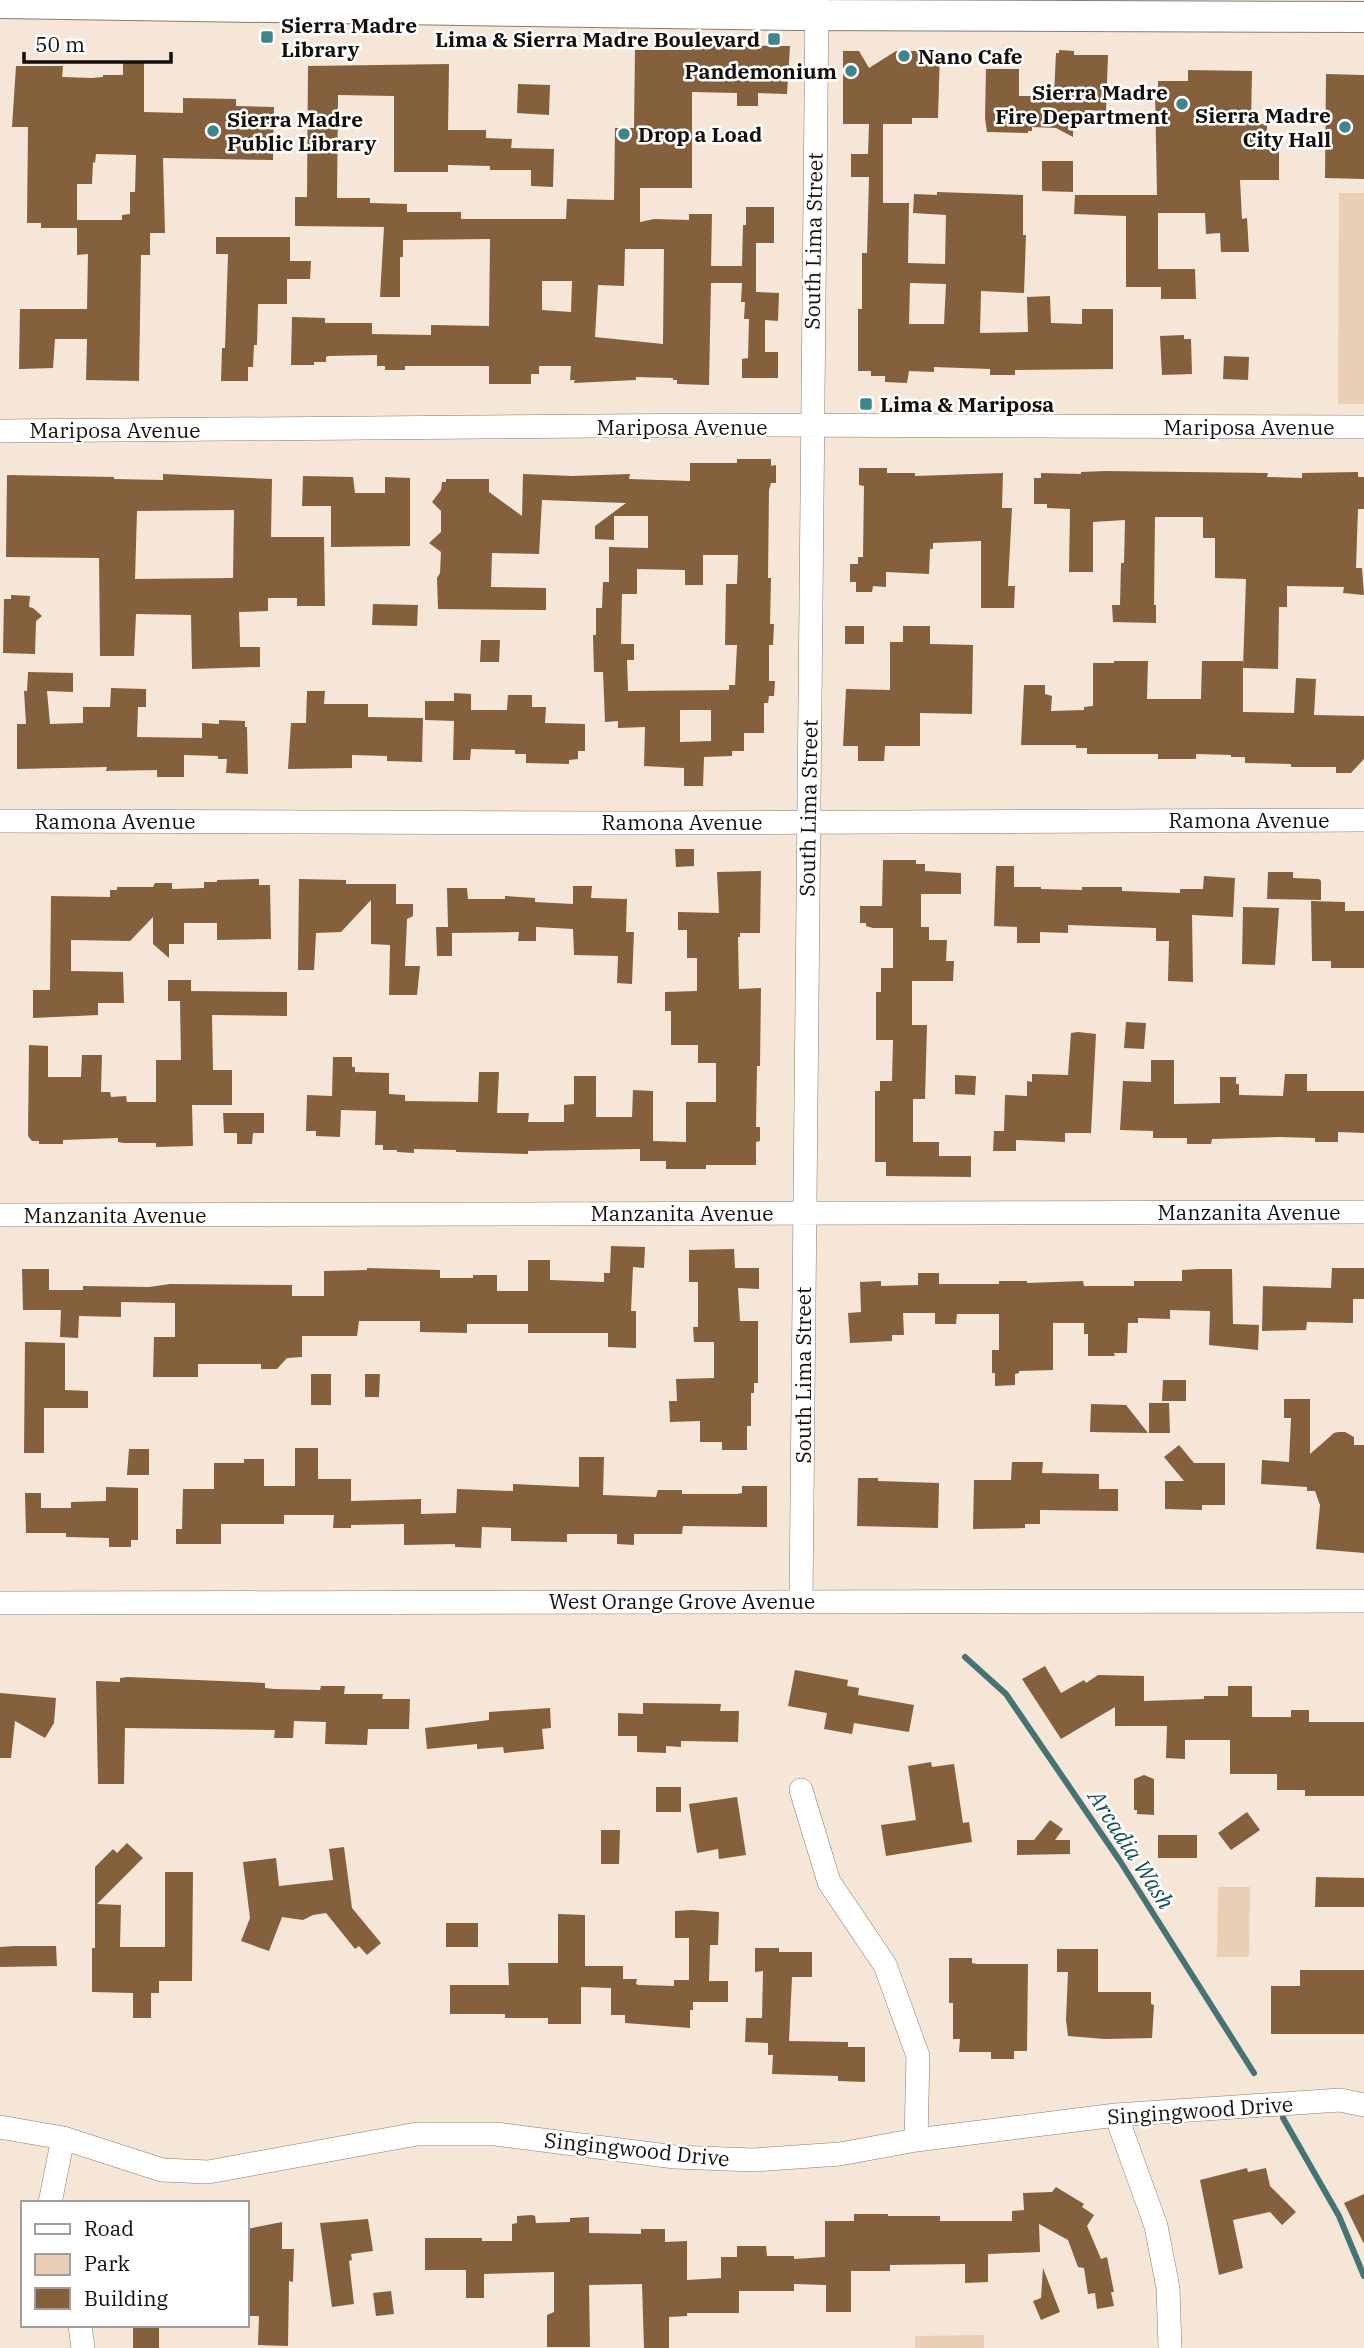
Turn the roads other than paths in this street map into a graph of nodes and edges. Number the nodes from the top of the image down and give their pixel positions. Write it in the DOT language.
graph roads {
  1 [pos="0,4"];
  2 [pos="600,6"];
  3 [pos="816,7"];
  4 [pos="1364,17"];
  5 [pos="811,427"];
  6 [pos="1364,427"];
  7 [pos="0,431"];
  8 [pos="1364,820"];
  9 [pos="0,821"];
  10 [pos="807,821"];
  11 [pos="1364,1212"];
  12 [pos="804,1213"];
  13 [pos="0,1215"];
  14 [pos="801,1601"];
  15 [pos="1364,1601"];
  16 [pos="0,1604"];
  17 [pos="801,1790"];
  18 [pos="1364,2105"];
  19 [pos="1116,2115"];
  20 [pos="0,2127"];
  21 [pos="63,2138"];
  22 [pos="916,2140"];
  23 [pos="50,2201"];
  24 [pos="80,2327"];
  25 [pos="83,2348"];
  26 [pos="1170,2348"];
  1 -- 2 [label="street"];
  2 -- 3 [label="street"];
  3 -- 4 [label="street"];
  3 -- 5 [label="street, South Lima Street"];
  5 -- 6 [label="street, Mariposa Avenue"];
  5 -- 7 [label="street, Mariposa Avenue"];
  5 -- 10 [label="street, South Lima Street"];
  8 -- 10 [label="street, Ramona Avenue"];
  9 -- 10 [label="street, Ramona Avenue"];
  10 -- 12 [label="street, South Lima Street"];
  11 -- 12 [label="street, Manzanita Avenue"];
  12 -- 13 [label="street, Manzanita Avenue"];
  12 -- 14 [label="street, South Lima Street"];
  14 -- 15 [label="street, West Orange Grove Avenue"];
  14 -- 16 [label="street, West Orange Grove Avenue"];
  17 -- 22 [label="street"];
  18 -- 19 [label="street, Singingwood Drive"];
  19 -- 22 [label="street, Singingwood Drive"];
  19 -- 26 [label="street"];
  20 -- 21 [label="street, Singingwood Drive"];
  21 -- 22 [label="street, Singingwood Drive"];
  21 -- 23 [label="street"];
  24 -- 25 [label="street"];
}
